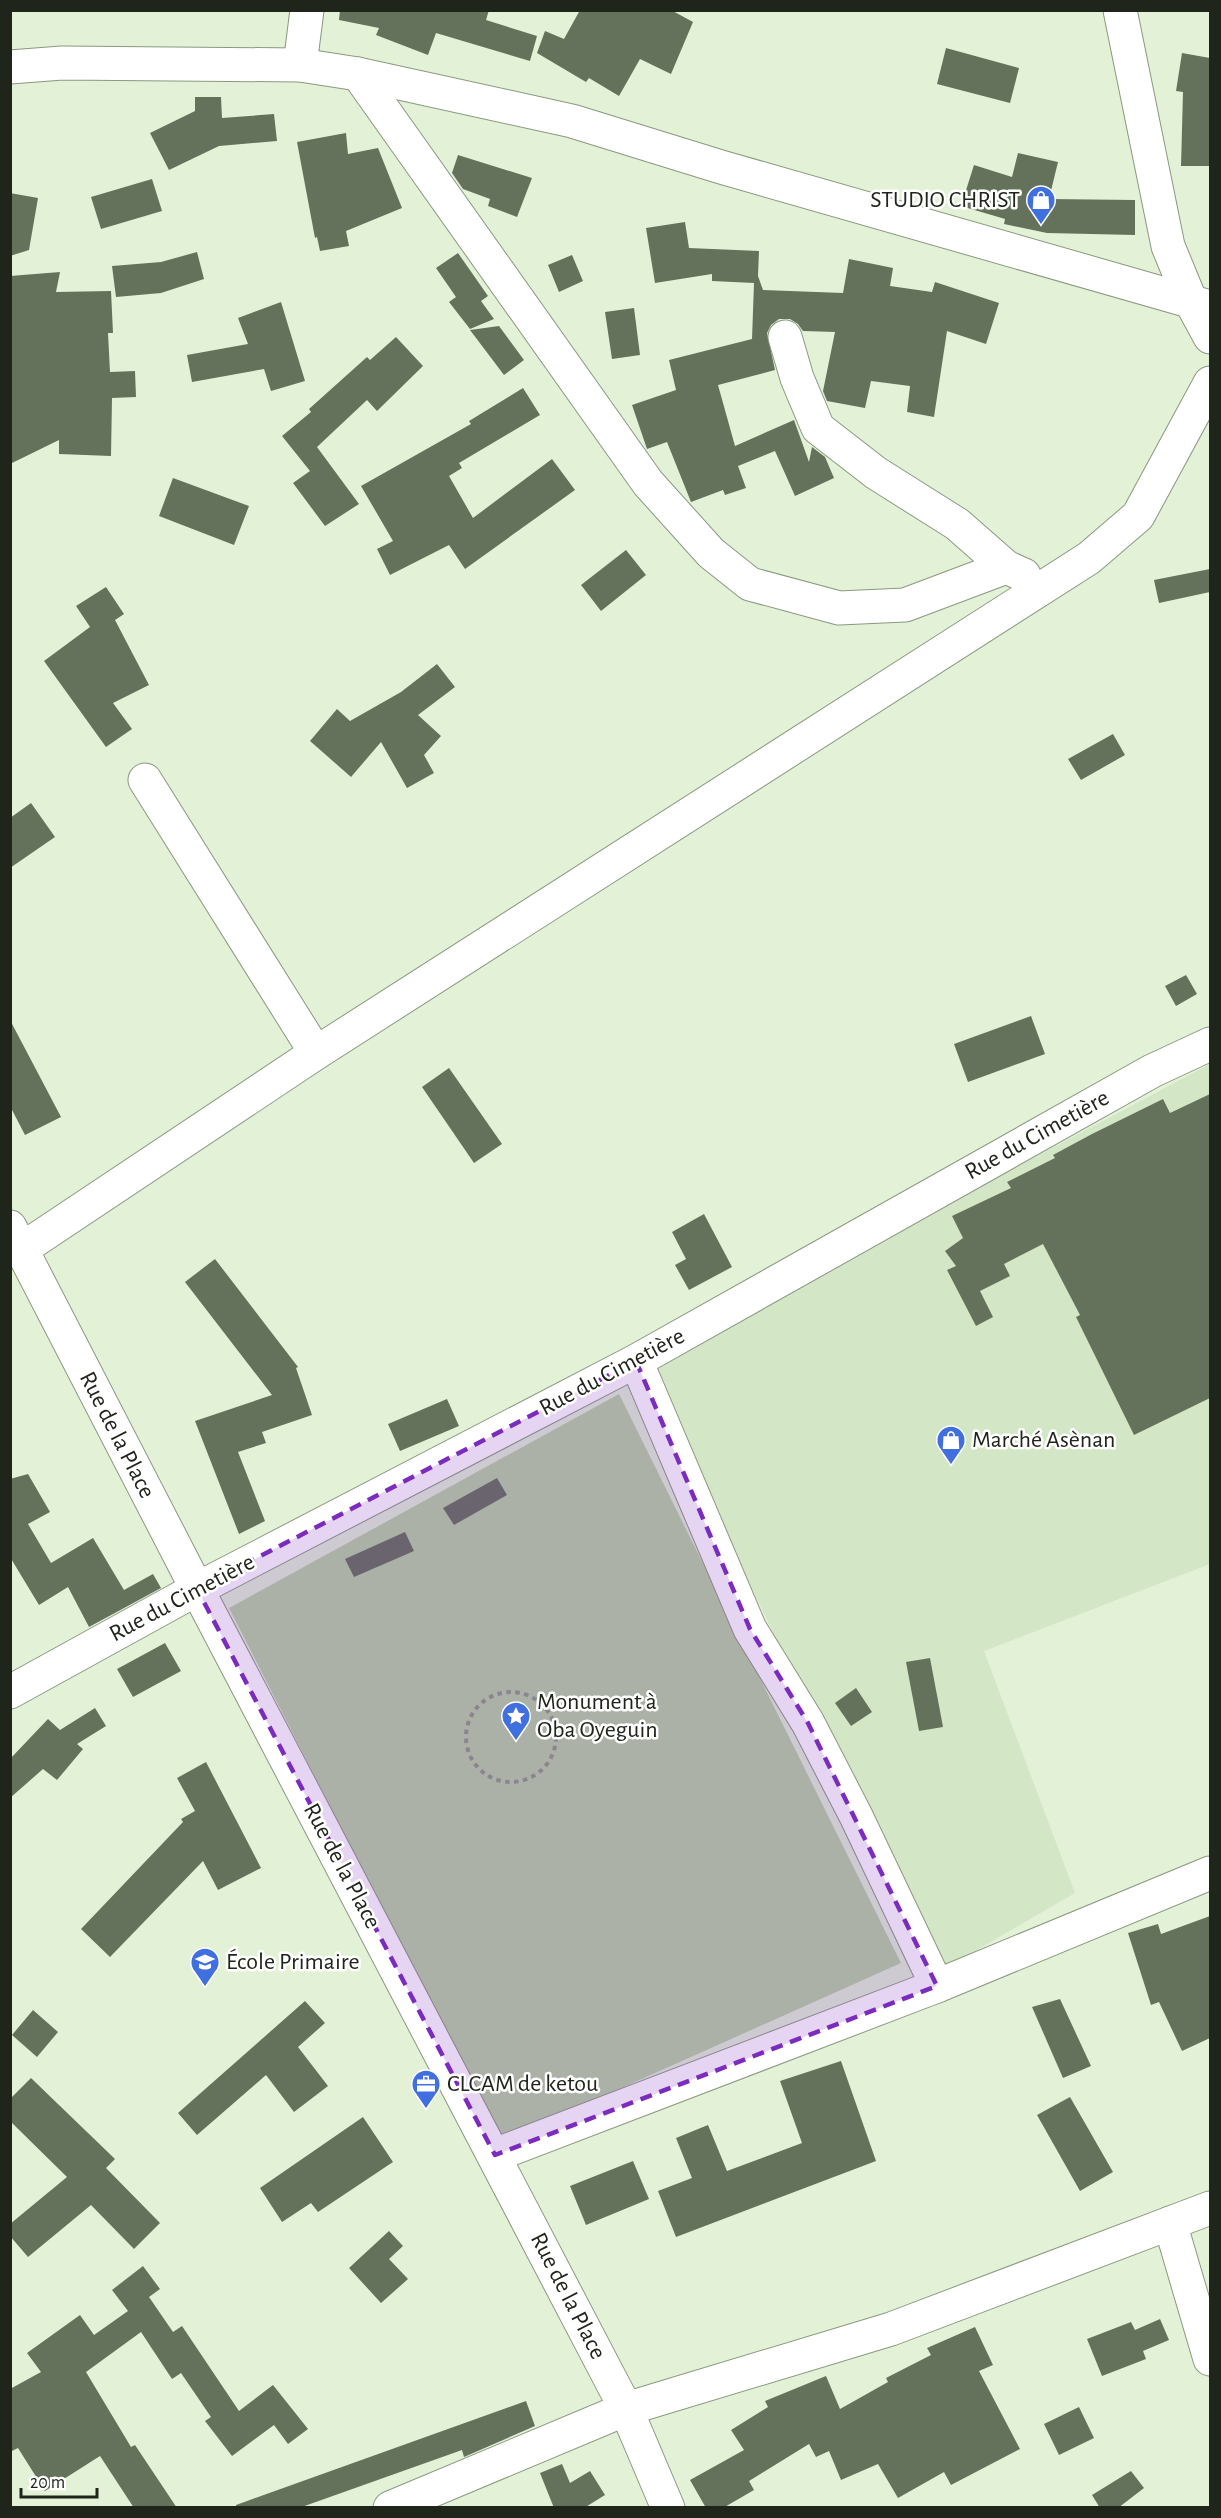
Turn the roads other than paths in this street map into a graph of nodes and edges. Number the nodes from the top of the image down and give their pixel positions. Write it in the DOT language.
graph roads {
  1 [pos="307,10"];
  2 [pos="1120,10"];
  3 [pos="300,65"];
  4 [pos="10,67"];
  5 [pos="358,74"];
  6 [pos="1201,305"];
  7 [pos="785,337"];
  8 [pos="1210,337"];
  9 [pos="1210,383"];
  10 [pos="1006,567"];
  11 [pos="1047,586"];
  12 [pos="145,780"];
  13 [pos="1210,1044"];
  14 [pos="316,1053"];
  15 [pos="16,1238"];
  16 [pos="636,1361"];
  17 [pos="196,1589"];
  18 [pos="10,1692"];
  19 [pos="1210,1873"];
  20 [pos="937,1986"];
  21 [pos="495,2155"];
  22 [pos="1210,2208"];
  23 [pos="1170,2223"];
  24 [pos="1210,2359"];
  25 [pos="626,2409"];
  26 [pos="390,2508"];
  27 [pos="668,2508"];
  1 -- 3 [label="street"];
  2 -- 6 [label="street"];
  3 -- 4 [label="street"];
  3 -- 5 [label="street"];
  5 -- 6 [label="street"];
  5 -- 10 [label="street"];
  6 -- 8 [label="street"];
  7 -- 10 [label="street"];
  9 -- 11 [label="street"];
  10 -- 11 [label="street"];
  11 -- 14 [label="street"];
  12 -- 14 [label="street"];
  13 -- 16 [label="street, Rue du Cimetière"];
  14 -- 15 [label="street"];
  15 -- 17 [label="street, Rue de la Place"];
  16 -- 17 [label="street, Rue du Cimetière"];
  16 -- 20 [label="street"];
  17 -- 18 [label="street, Rue du Cimetière"];
  17 -- 21 [label="street, Rue de la Place"];
  19 -- 20 [label="street"];
  20 -- 21 [label="street"];
  21 -- 25 [label="street, Rue de la Place"];
  22 -- 23 [label="street"];
  23 -- 24 [label="street"];
  23 -- 25 [label="street"];
  25 -- 26 [label="street"];
  25 -- 27 [label="street, Rue de la Place"];
}
